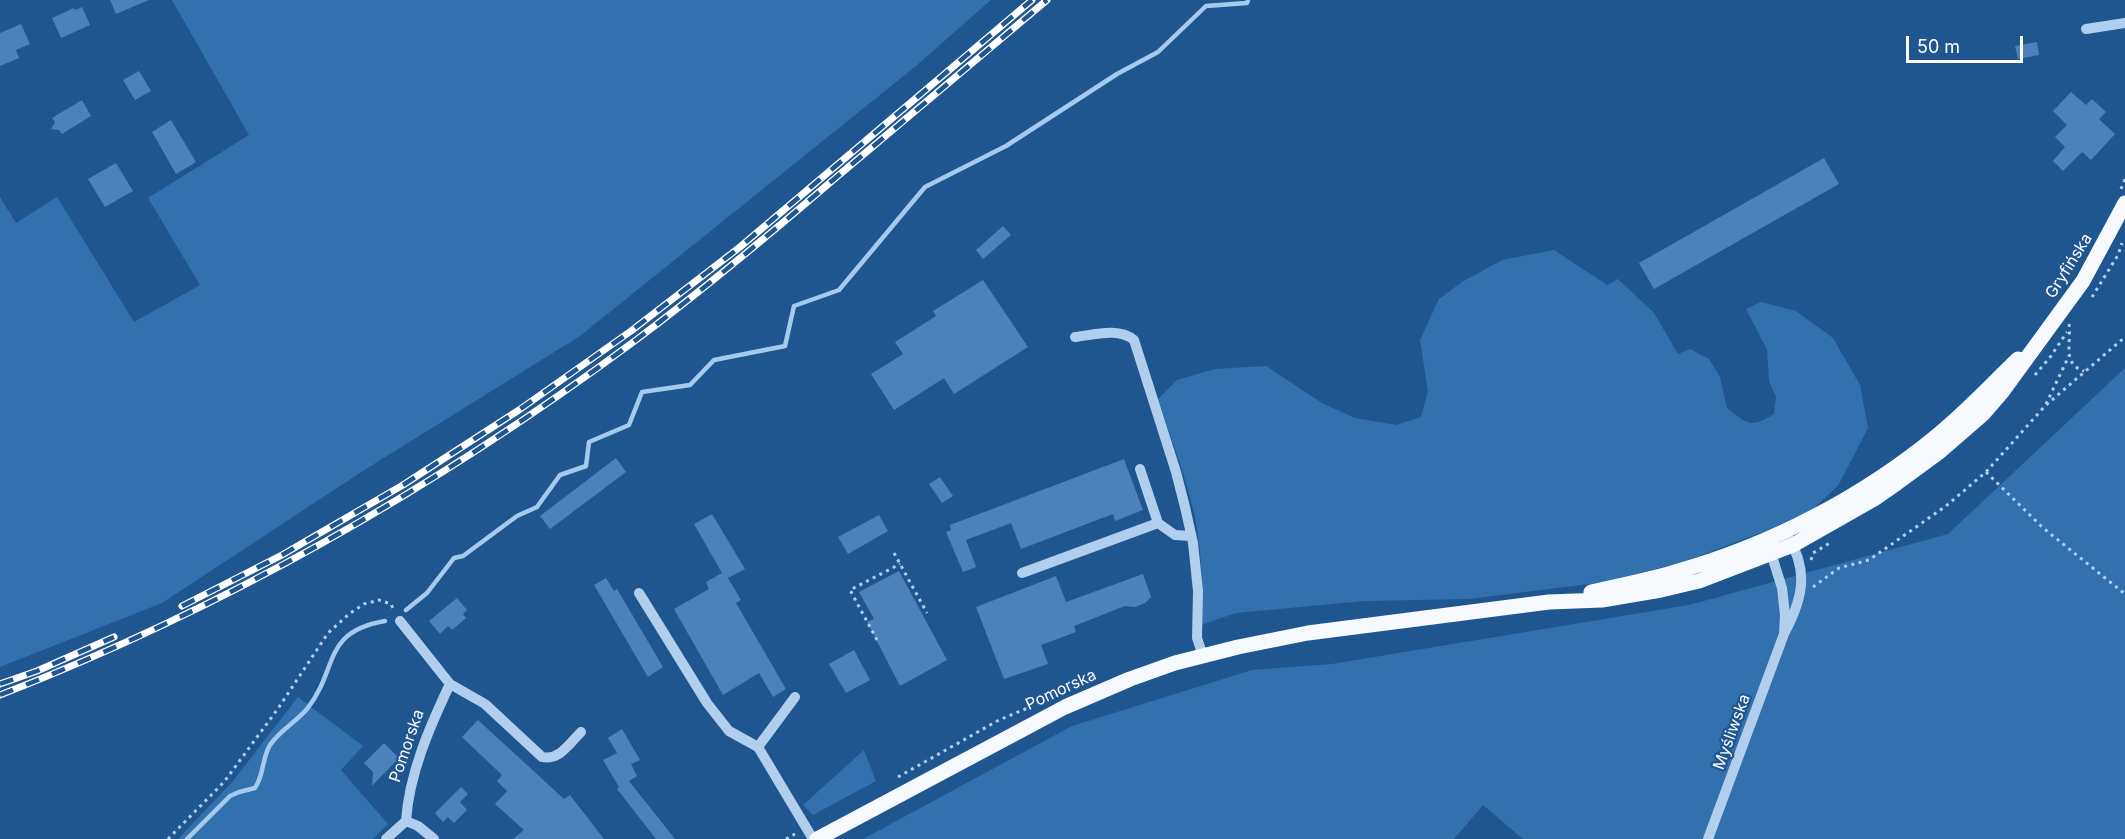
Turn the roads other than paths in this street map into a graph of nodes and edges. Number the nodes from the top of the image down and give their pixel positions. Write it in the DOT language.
graph roads {
  1 [pos="2125,23"];
  2 [pos="2086,29"];
  3 [pos="2125,203"];
  4 [pos="1075,337"];
  5 [pos="2036,343"];
  6 [pos="1140,469"];
  7 [pos="1158,522"];
  8 [pos="1778,534"];
  9 [pos="1191,536"];
  10 [pos="1792,545"];
  11 [pos="1772,553"];
  12 [pos="1022,573"];
  13 [pos="639,593"];
  14 [pos="1549,602"];
  15 [pos="400,621"];
  16 [pos="1784,634"];
  17 [pos="1203,656"];
  18 [pos="450,684"];
  19 [pos="795,697"];
  20 [pos="581,732"];
  21 [pos="758,747"];
  22 [pos="406,821"];
  23 [pos="386,839"];
  24 [pos="434,839"];
  25 [pos="815,839"];
  26 [pos="1708,839"];
  1 -- 2 [label="street"];
  3 -- 5 [label="main road, Gryfińska"];
  4 -- 9 [label="street"];
  5 -- 8 [label="main road"];
  5 -- 10 [label="main road"];
  6 -- 7 [label="street"];
  7 -- 9 [label="street"];
  7 -- 12 [label="street"];
  8 -- 10 [label="street"];
  8 -- 11 [label="street"];
  8 -- 14 [label="main road"];
  9 -- 17 [label="street"];
  10 -- 11 [label="main road"];
  10 -- 16 [label="street, Myśliwska"];
  11 -- 14 [label="main road"];
  11 -- 16 [label="street, Myśliwska"];
  13 -- 21 [label="street"];
  14 -- 17 [label="main road, Pomorska"];
  15 -- 18 [label="street"];
  16 -- 26 [label="street, Myśliwska"];
  17 -- 25 [label="main road, Pomorska"];
  18 -- 20 [label="street"];
  18 -- 22 [label="street, Pomorska"];
  19 -- 21 [label="street"];
  21 -- 25 [label="street"];
  22 -- 23 [label="street"];
  22 -- 24 [label="street"];
}
